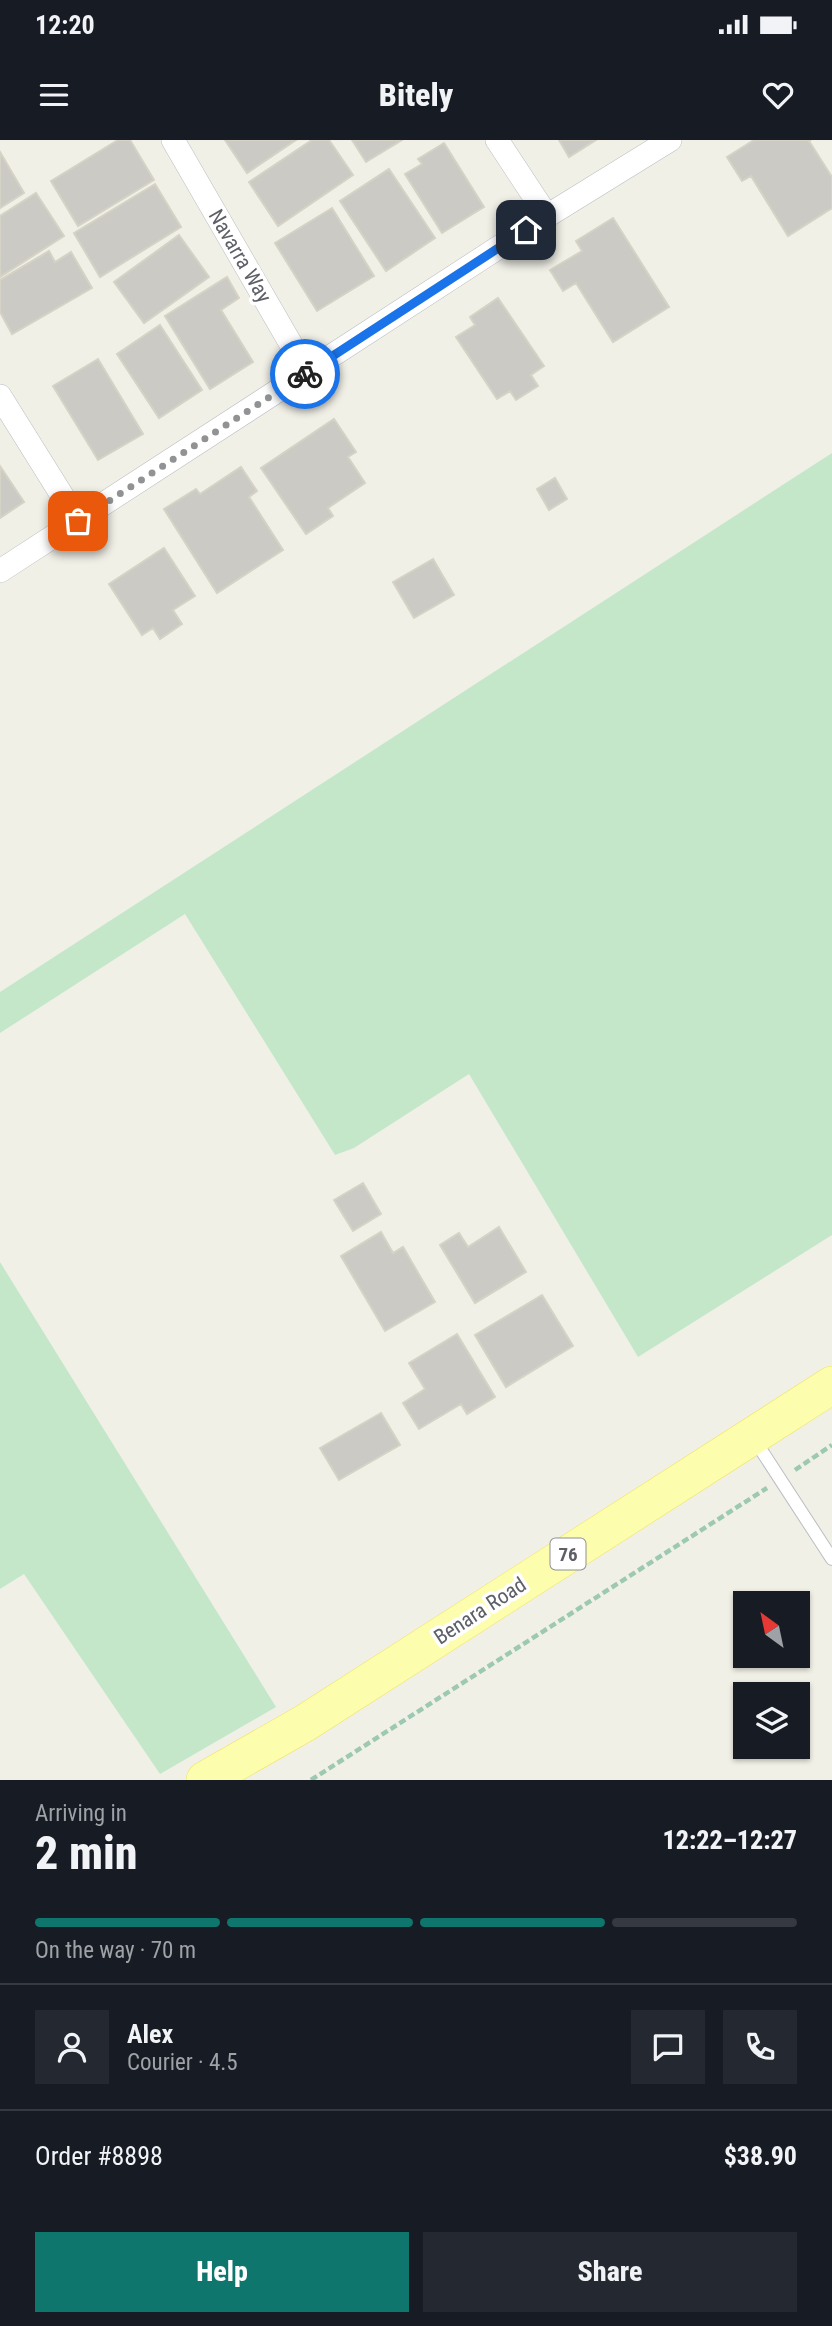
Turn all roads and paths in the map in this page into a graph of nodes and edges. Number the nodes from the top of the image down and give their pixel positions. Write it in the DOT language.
graph roads {
  1 [pos="173,140"];
  2 [pos="497,140"];
  3 [pos="670,140"];
  4 [pos="547,216"];
  5 [pos="307,372"];
  6 [pos="0,396"];
  7 [pos="78,521"];
  8 [pos="0,571"];
  9 [pos="832,1385"];
  10 [pos="752,1436"];
  11 [pos="832,1445"];
  12 [pos="780,1479"];
  13 [pos="832,1559"];
  14 [pos="305,1723"];
  15 [pos="205,1780"];
  16 [pos="245,1780"];
  17 [pos="311,1780"];
  1 -- 5 [label="street, Navarra Way"];
  2 -- 4 [label="street"];
  3 -- 4 [label="street"];
  4 -- 5 [label="street"];
  5 -- 7 [label="street"];
  6 -- 7 [label="street"];
  7 -- 8 [label="street"];
  9 -- 10 [label="main road, Benara Road / 76"];
  10 -- 12 [label="lane"];
  10 -- 14 [label="main road, Benara Road / 76"];
  11 -- 12 [label="path"];
  12 -- 13 [label="lane"];
  12 -- 17 [label="path"];
  14 -- 15 [label="main road, Benara Road / 76"];
  14 -- 16 [label="main road, Benara Road / 76"];
}
